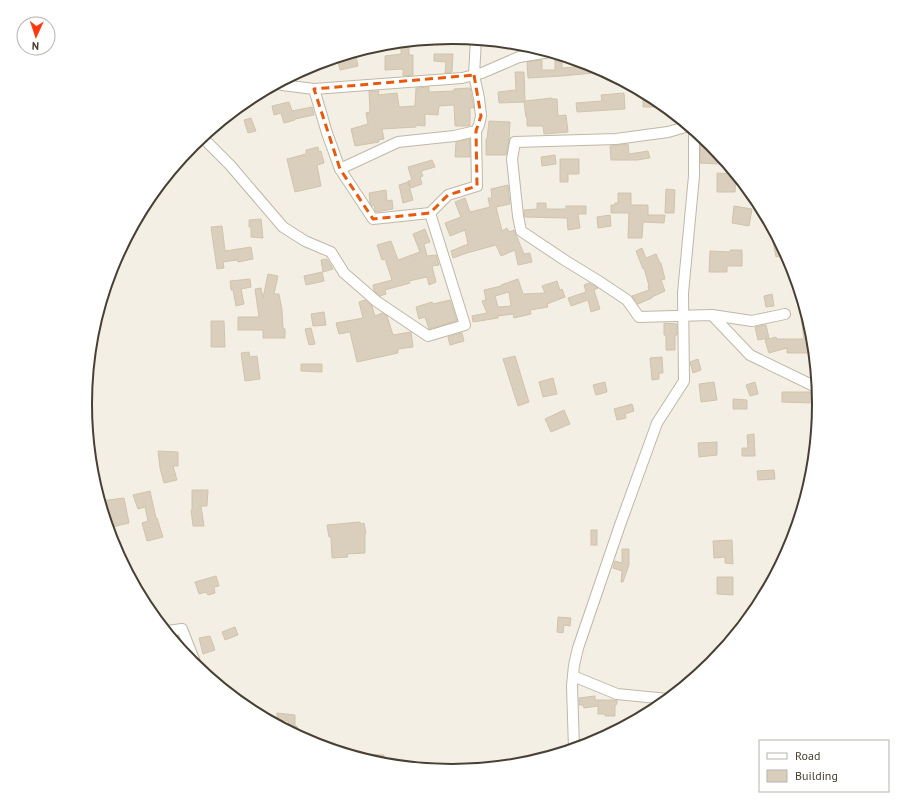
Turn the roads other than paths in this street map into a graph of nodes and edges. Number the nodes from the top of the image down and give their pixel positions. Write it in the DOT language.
graph roads {
  1 [pos="476,45"];
  2 [pos="531,53"];
  3 [pos="474,75"];
  4 [pos="285,85"];
  5 [pos="314,89"];
  6 [pos="683,128"];
  7 [pos="476,131"];
  8 [pos="694,137"];
  9 [pos="206,141"];
  10 [pos="340,169"];
  11 [pos="430,213"];
  12 [pos="785,314"];
  13 [pos="712,315"];
  14 [pos="683,316"];
  15 [pos="812,385"];
  16 [pos="173,630"];
  17 [pos="191,651"];
  18 [pos="573,676"];
  19 [pos="660,698"];
  20 [pos="574,743"];
  1 -- 3 [label="street"];
  2 -- 3 [label="street"];
  3 -- 5 [label="street"];
  3 -- 7 [label="street"];
  4 -- 5 [label="street"];
  5 -- 10 [label="street"];
  6 -- 14 [label="street"];
  7 -- 10 [label="street"];
  7 -- 11 [label="street"];
  8 -- 14 [label="street"];
  9 -- 11 [label="street"];
  10 -- 11 [label="street"];
  12 -- 13 [label="street"];
  13 -- 14 [label="street"];
  13 -- 15 [label="street"];
  14 -- 18 [label="street"];
  16 -- 17 [label="street"];
  18 -- 19 [label="street"];
  18 -- 20 [label="street"];
}
